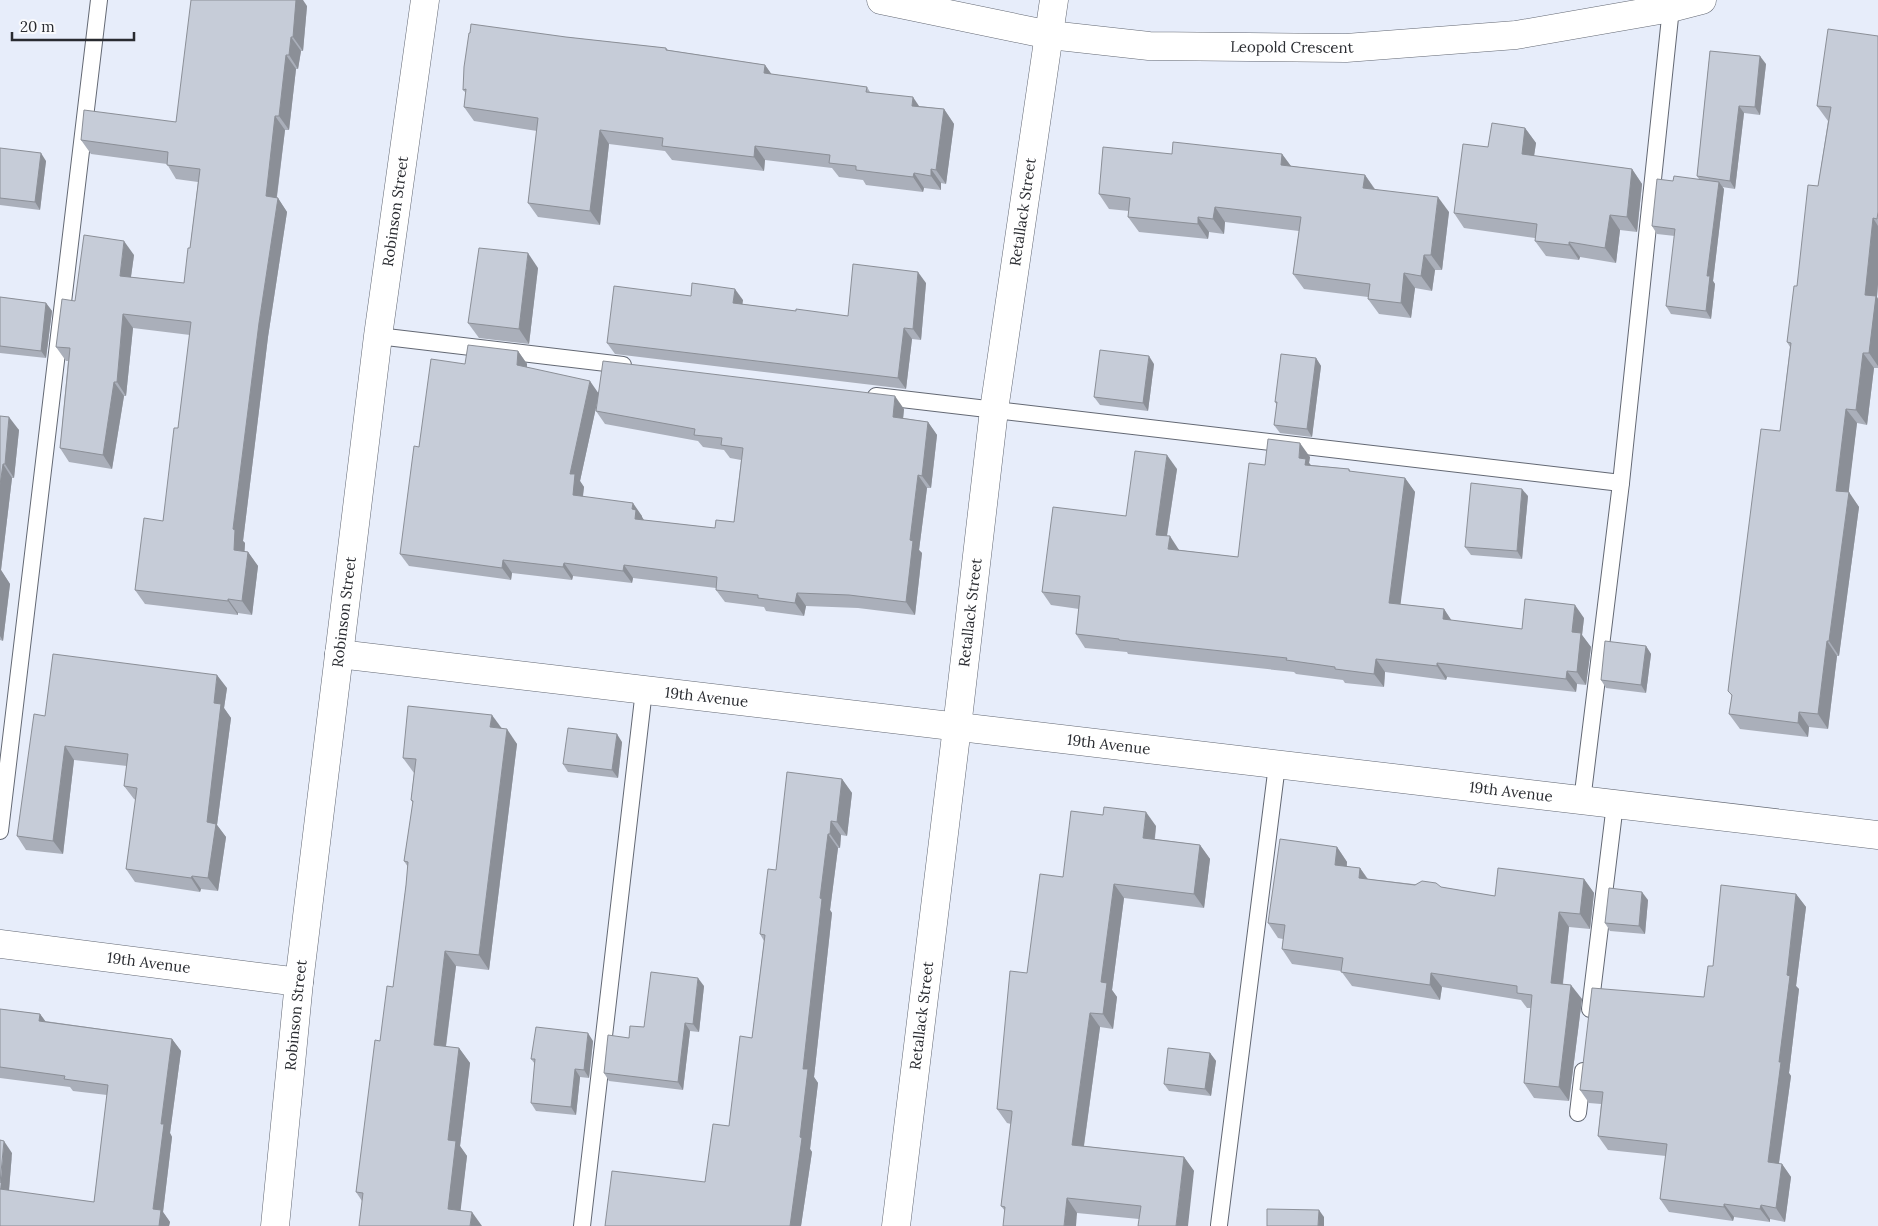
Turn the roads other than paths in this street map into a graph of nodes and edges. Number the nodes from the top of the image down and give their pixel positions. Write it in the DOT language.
graph roads {
  1 [pos="99,0"];
  2 [pos="424,0"];
  3 [pos="881,0"];
  4 [pos="1054,0"];
  5 [pos="1702,0"];
  6 [pos="1671,8"];
  7 [pos="1050,35"];
  8 [pos="378,336"];
  9 [pos="642,368"];
  10 [pos="857,393"];
  11 [pos="994,410"];
  12 [pos="1621,483"];
  13 [pos="339,654"];
  14 [pos="644,690"];
  15 [pos="958,727"];
  16 [pos="1276,765"];
  17 [pos="1582,801"];
  18 [pos="1615,804"];
  19 [pos="0,831"];
  20 [pos="1878,835"];
  21 [pos="0,944"];
  22 [pos="298,982"];
  23 [pos="1588,1026"];
  24 [pos="1585,1055"];
  25 [pos="1578,1113"];
  26 [pos="1219,1225"];
  27 [pos="275,1226"];
  28 [pos="582,1226"];
  29 [pos="896,1226"];
  1 -- 19 [label="lane"];
  2 -- 8 [label="street, Robinson Street"];
  3 -- 7 [label="street, Leopold Crescent"];
  4 -- 7 [label="street, Retallack Street"];
  5 -- 6 [label="street, Leopold Crescent"];
  6 -- 7 [label="street, Leopold Crescent"];
  6 -- 12 [label="lane"];
  7 -- 11 [label="street, Retallack Street"];
  8 -- 9 [label="lane"];
  8 -- 13 [label="street, Robinson Street"];
  10 -- 11 [label="lane"];
  11 -- 12 [label="lane"];
  11 -- 15 [label="street, Retallack Street"];
  12 -- 17 [label="lane"];
  13 -- 14 [label="street, 19th Avenue"];
  13 -- 22 [label="street, Robinson Street"];
  14 -- 15 [label="street, 19th Avenue"];
  14 -- 28 [label="lane"];
  15 -- 16 [label="street, 19th Avenue"];
  15 -- 29 [label="street, Retallack Street"];
  16 -- 17 [label="street, 19th Avenue"];
  16 -- 26 [label="lane"];
  17 -- 18 [label="street, 19th Avenue"];
  18 -- 20 [label="street, 19th Avenue"];
  18 -- 23 [label="lane"];
  21 -- 22 [label="street, 19th Avenue"];
  22 -- 27 [label="street, Robinson Street"];
  24 -- 25 [label="lane"];
}
